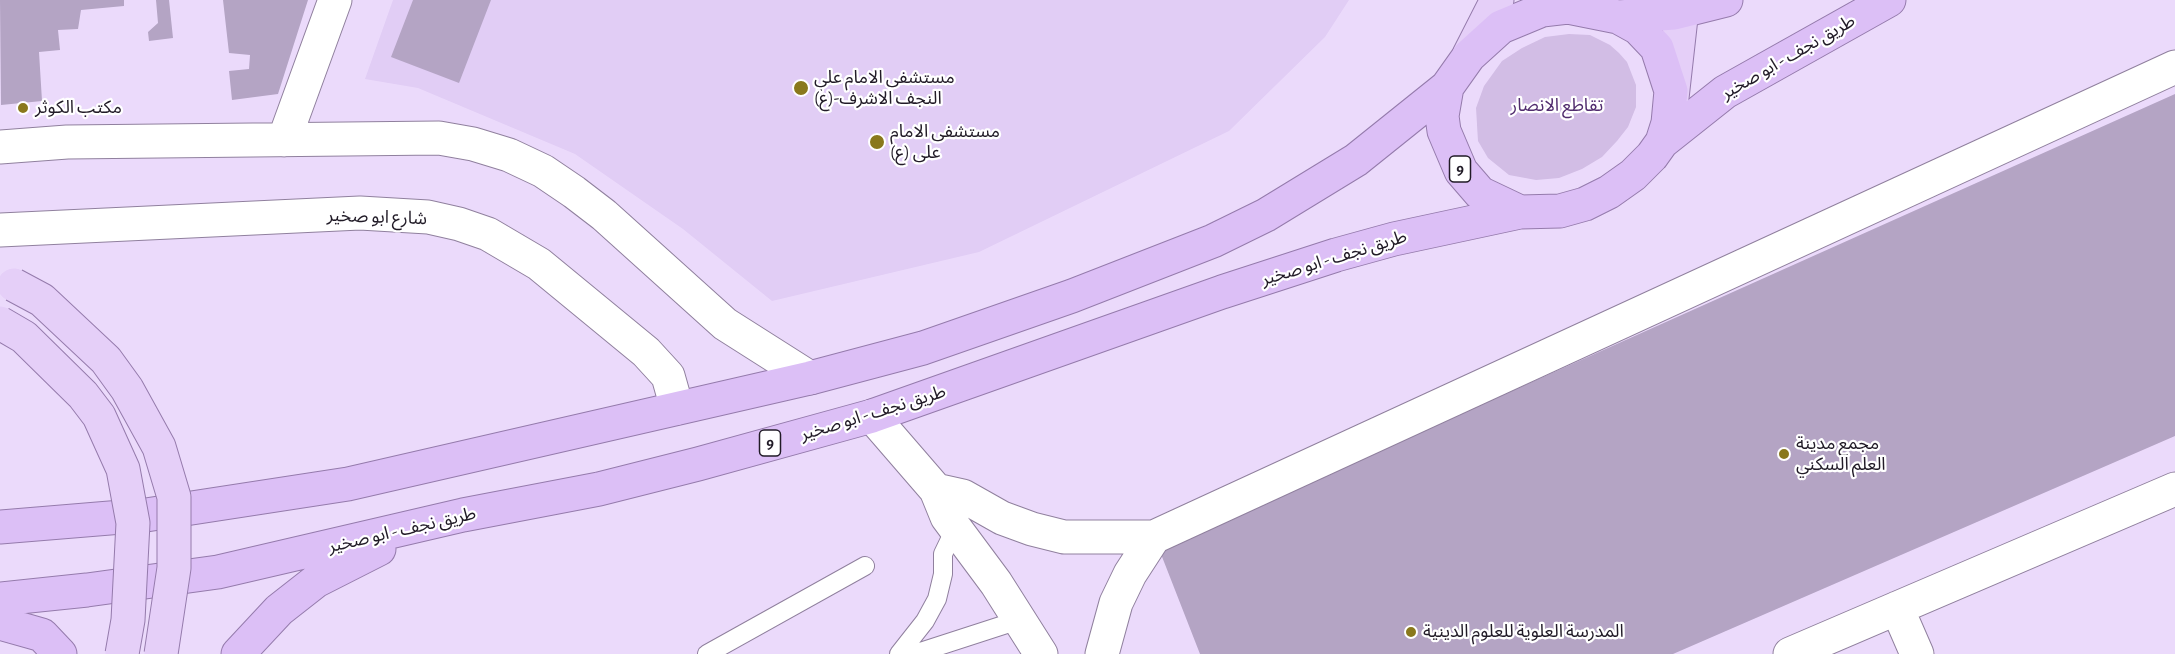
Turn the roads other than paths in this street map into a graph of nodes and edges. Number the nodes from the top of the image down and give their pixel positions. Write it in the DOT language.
graph roads {
  1 [pos="335,0"];
  2 [pos="1497,0"];
  3 [pos="1726,0"];
  4 [pos="1889,0"];
  5 [pos="1682,6"];
  6 [pos="1618,17"];
  7 [pos="1468,56"];
  8 [pos="2175,67"];
  9 [pos="1447,87"];
  10 [pos="1671,109"];
  11 [pos="284,140"];
  12 [pos="1662,142"];
  13 [pos="0,147"];
  14 [pos="1520,212"];
  15 [pos="0,230"];
  16 [pos="7,284"];
  17 [pos="0,323"];
  18 [pos="810,378"];
  19 [pos="677,408"];
  20 [pos="872,416"];
  21 [pos="2175,489"];
  22 [pos="936,490"];
  23 [pos="463,515"];
  24 [pos="0,527"];
  25 [pos="955,529"];
  26 [pos="1154,537"];
  27 [pos="865,566"];
  28 [pos="0,598"];
  29 [pos="1898,608"];
  30 [pos="1019,620"];
  31 [pos="0,623"];
  32 [pos="60,654"];
  33 [pos="122,654"];
  34 [pos="161,654"];
  35 [pos="238,654"];
  36 [pos="707,654"];
  37 [pos="899,654"];
  38 [pos="914,654"];
  39 [pos="1041,654"];
  40 [pos="1102,654"];
  41 [pos="1790,654"];
  42 [pos="1917,654"];
  1 -- 11 [label="street"];
  2 -- 7 [label="main road"];
  3 -- 5 [label="highway, 9"];
  4 -- 12 [label="highway, طريق نجف - ابو صخير / 9"];
  5 -- 6 [label="highway, 9"];
  5 -- 10 [label="main road"];
  6 -- 7 [label="highway, 9"];
  6 -- 10 [label="highway, 9"];
  7 -- 9 [label="highway, 9"];
  8 -- 26 [label="street"];
  9 -- 14 [label="highway, 9"];
  9 -- 18 [label="highway, 9"];
  10 -- 12 [label="highway, 9"];
  11 -- 13 [label="street"];
  11 -- 18 [label="street"];
  12 -- 14 [label="highway, 9"];
  14 -- 20 [label="highway, طريق نجف - ابو صخير / 9"];
  15 -- 19 [label="street, شارع ابو صخير"];
  16 -- 34 [label="main road, bridge"];
  17 -- 33 [label="main road, bridge"];
  18 -- 19 [label="highway, 9"];
  19 -- 24 [label="highway, 9"];
  20 -- 22 [label="street"];
  20 -- 23 [label="highway, طريق نجف - ابو صخير / 9"];
  21 -- 29 [label="street"];
  22 -- 25 [label="street"];
  22 -- 26 [label="street"];
  23 -- 28 [label="highway, طريق نجف - ابو صخير / 9"];
  23 -- 35 [label="highway"];
  25 -- 30 [label="street"];
  25 -- 37 [label="lane"];
  26 -- 40 [label="street"];
  27 -- 36 [label="lane"];
  29 -- 41 [label="street"];
  29 -- 42 [label="street"];
  30 -- 38 [label="lane"];
  30 -- 39 [label="street"];
  31 -- 32 [label="highway"];
}
